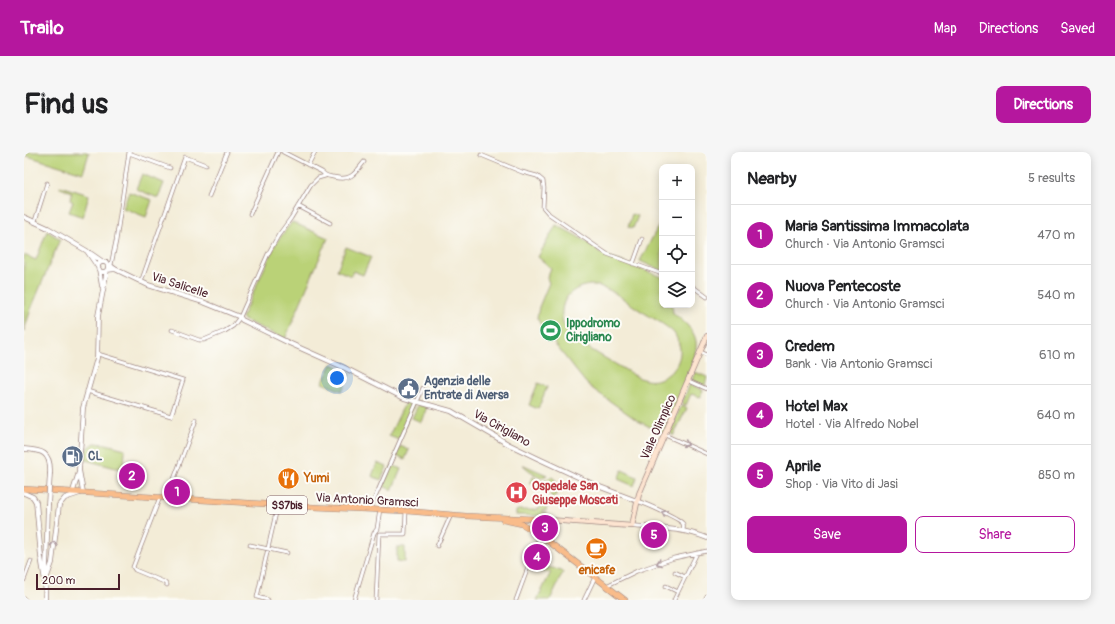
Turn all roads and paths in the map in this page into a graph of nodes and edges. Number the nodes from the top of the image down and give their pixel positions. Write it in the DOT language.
graph roads {
  1 [pos="129,152"];
  2 [pos="227,152"];
  3 [pos="278,152"];
  4 [pos="283,152"];
  5 [pos="315,152"];
  6 [pos="481,155"];
  7 [pos="364,162"];
  8 [pos="206,165"];
  9 [pos="308,165"];
  10 [pos="170,168"];
  11 [pos="325,176"];
  12 [pos="48,183"];
  13 [pos="209,196"];
  14 [pos="298,206"];
  15 [pos="250,214"];
  16 [pos="24,217"];
  17 [pos="35,221"];
  18 [pos="330,223"];
  19 [pos="642,239"];
  20 [pos="87,251"];
  21 [pos="107,263"];
  22 [pos="633,264"];
  23 [pos="98,268"];
  24 [pos="115,269"];
  25 [pos="107,270"];
  26 [pos="659,273"];
  27 [pos="141,282"];
  28 [pos="695,288"];
  29 [pos="102,292"];
  30 [pos="707,297"];
  31 [pos="240,317"];
  32 [pos="172,330"];
  33 [pos="707,336"];
  34 [pos="703,350"];
  35 [pos="98,354"];
  36 [pos="707,355"];
  37 [pos="689,381"];
  38 [pos="424,388"];
  39 [pos="707,389"];
  40 [pos="87,391"];
  41 [pos="417,402"];
  42 [pos="196,420"];
  43 [pos="665,435"];
  44 [pos="24,449"];
  45 [pos="707,454"];
  46 [pos="79,470"];
  47 [pos="24,489"];
  48 [pos="73,491"];
  49 [pos="83,492"];
  50 [pos="24,493"];
  51 [pos="160,497"];
  52 [pos="171,497"];
  53 [pos="637,501"];
  54 [pos="278,504"];
  55 [pos="370,509"];
  56 [pos="380,509"];
  57 [pos="406,511"];
  58 [pos="451,515"];
  59 [pos="535,519"];
  60 [pos="545,520"];
  61 [pos="522,522"];
  62 [pos="539,526"];
  63 [pos="632,526"];
  64 [pos="528,529"];
  65 [pos="683,531"];
  66 [pos="540,535"];
  67 [pos="707,538"];
  68 [pos="536,544"];
  69 [pos="250,545"];
  70 [pos="437,546"];
  71 [pos="268,549"];
  72 [pos="707,551"];
  73 [pos="287,553"];
  74 [pos="697,553"];
  75 [pos="31,561"];
  76 [pos="675,572"];
  77 [pos="595,577"];
  78 [pos="685,577"];
  79 [pos="24,580"];
  80 [pos="45,582"];
  81 [pos="167,585"];
  82 [pos="606,586"];
  83 [pos="666,586"];
  84 [pos="678,592"];
  85 [pos="45,600"];
  86 [pos="268,600"];
  87 [pos="354,600"];
  88 [pos="376,600"];
  89 [pos="516,600"];
  90 [pos="584,600"];
  91 [pos="625,600"];
  92 [pos="674,600"];
  1 -- 10 [label="street"];
  1 -- 21 [label="street"];
  2 -- 13 [label="street"];
  3 -- 15 [label="street"];
  4 -- 9 [label="street"];
  5 -- 9 [label="street"];
  6 -- 22 [label="street"];
  7 -- 11 [label="street"];
  8 -- 27 [label="street"];
  9 -- 11 [label="street"];
  11 -- 14 [label="street"];
  12 -- 17 [label="street"];
  14 -- 18 [label="street"];
  14 -- 31 [label="street"];
  16 -- 17 [label="street, Via Salicelle"];
  17 -- 20 [label="street, Via Salicelle"];
  19 -- 22 [label="street"];
  20 -- 21 [label="street, Via Salicelle"];
  20 -- 23 [label="street"];
  21 -- 23 [label="street"];
  21 -- 24 [label="street, Via Salicelle"];
  21 -- 25 [label="street"];
  22 -- 26 [label="street"];
  23 -- 25 [label="street"];
  23 -- 29 [label="street"];
  24 -- 25 [label="street"];
  24 -- 27 [label="street, Via Salicelle"];
  25 -- 29 [label="street"];
  27 -- 31 [label="street, Via Salicelle"];
  28 -- 30 [label="street"];
  29 -- 35 [label="street"];
  31 -- 32 [label="street"];
  31 -- 41 [label="street, Via Cirigliano"];
  33 -- 34 [label="main road, Viale Olimpico"];
  34 -- 36 [label="street"];
  34 -- 37 [label="main road, Viale Olimpico"];
  35 -- 40 [label="street"];
  35 -- 40 [label="street"];
  37 -- 39 [label="street"];
  37 -- 43 [label="main road, Viale Olimpico"];
  38 -- 41 [label="street"];
  40 -- 46 [label="street"];
  41 -- 53 [label="street, Via Cirigliano"];
  41 -- 55 [label="street"];
  42 -- 52 [label="street"];
  43 -- 45 [label="street, one-way"];
  43 -- 53 [label="main road, Viale Olimpico"];
  44 -- 80 [label="street, bridge"];
  46 -- 48 [label="street"];
  46 -- 49 [label="street"];
  47 -- 48 [label="main road, SS7bis"];
  48 -- 49 [label="main road, Via Antonio Gramsci / SS7bis"];
  49 -- 51 [label="main road, Via Antonio Gramsci / SS7bis"];
  80 -- 49 [label="street, one-way"];
  50 -- 80 [label="street"];
  51 -- 52 [label="main road, Via Antonio Gramsci / SS7bis"];
  51 -- 81 [label="street"];
  52 -- 54 [label="main road, Via Antonio Gramsci / SS7bis"];
  53 -- 63 [label="main road, Viale Olimpico"];
  65 -- 53 [label="street, Via Cirigliano, one-way"];
  54 -- 55 [label="main road, Via Antonio Gramsci / SS7bis"];
  54 -- 71 [label="street"];
  55 -- 56 [label="main road, Via Antonio Gramsci / SS7bis"];
  56 -- 57 [label="main road, Via Antonio Gramsci / SS7bis"];
  56 -- 87 [label="street"];
  57 -- 58 [label="main road, Via Antonio Gramsci / SS7bis"];
  57 -- 88 [label="street"];
  58 -- 61 [label="main road, Via Antonio Gramsci / SS7bis"];
  58 -- 70 [label="street"];
  59 -- 60 [label="main road"];
  59 -- 61 [label="main road, Via Antonio Gramsci / SS7bis"];
  59 -- 62 [label="main road"];
  60 -- 62 [label="main road"];
  60 -- 63 [label="main road"];
  61 -- 64 [label="main road"];
  62 -- 64 [label="main road"];
  62 -- 66 [label="main road"];
  63 -- 65 [label="street"];
  64 -- 66 [label="main road"];
  64 -- 68 [label="street"];
  65 -- 67 [label="street"];
  66 -- 68 [label="street"];
  66 -- 77 [label="main road"];
  68 -- 89 [label="street"];
  69 -- 71 [label="street"];
  71 -- 73 [label="street"];
  71 -- 86 [label="street"];
  72 -- 74 [label="street"];
  74 -- 78 [label="street"];
  74 -- 82 [label="street, one-way"];
  75 -- 79 [label="street"];
  76 -- 78 [label="street"];
  77 -- 82 [label="main road"];
  77 -- 90 [label="street"];
  78 -- 84 [label="street"];
  80 -- 85 [label="street"];
  82 -- 91 [label="main road"];
  83 -- 84 [label="street"];
  84 -- 92 [label="street"];
}
